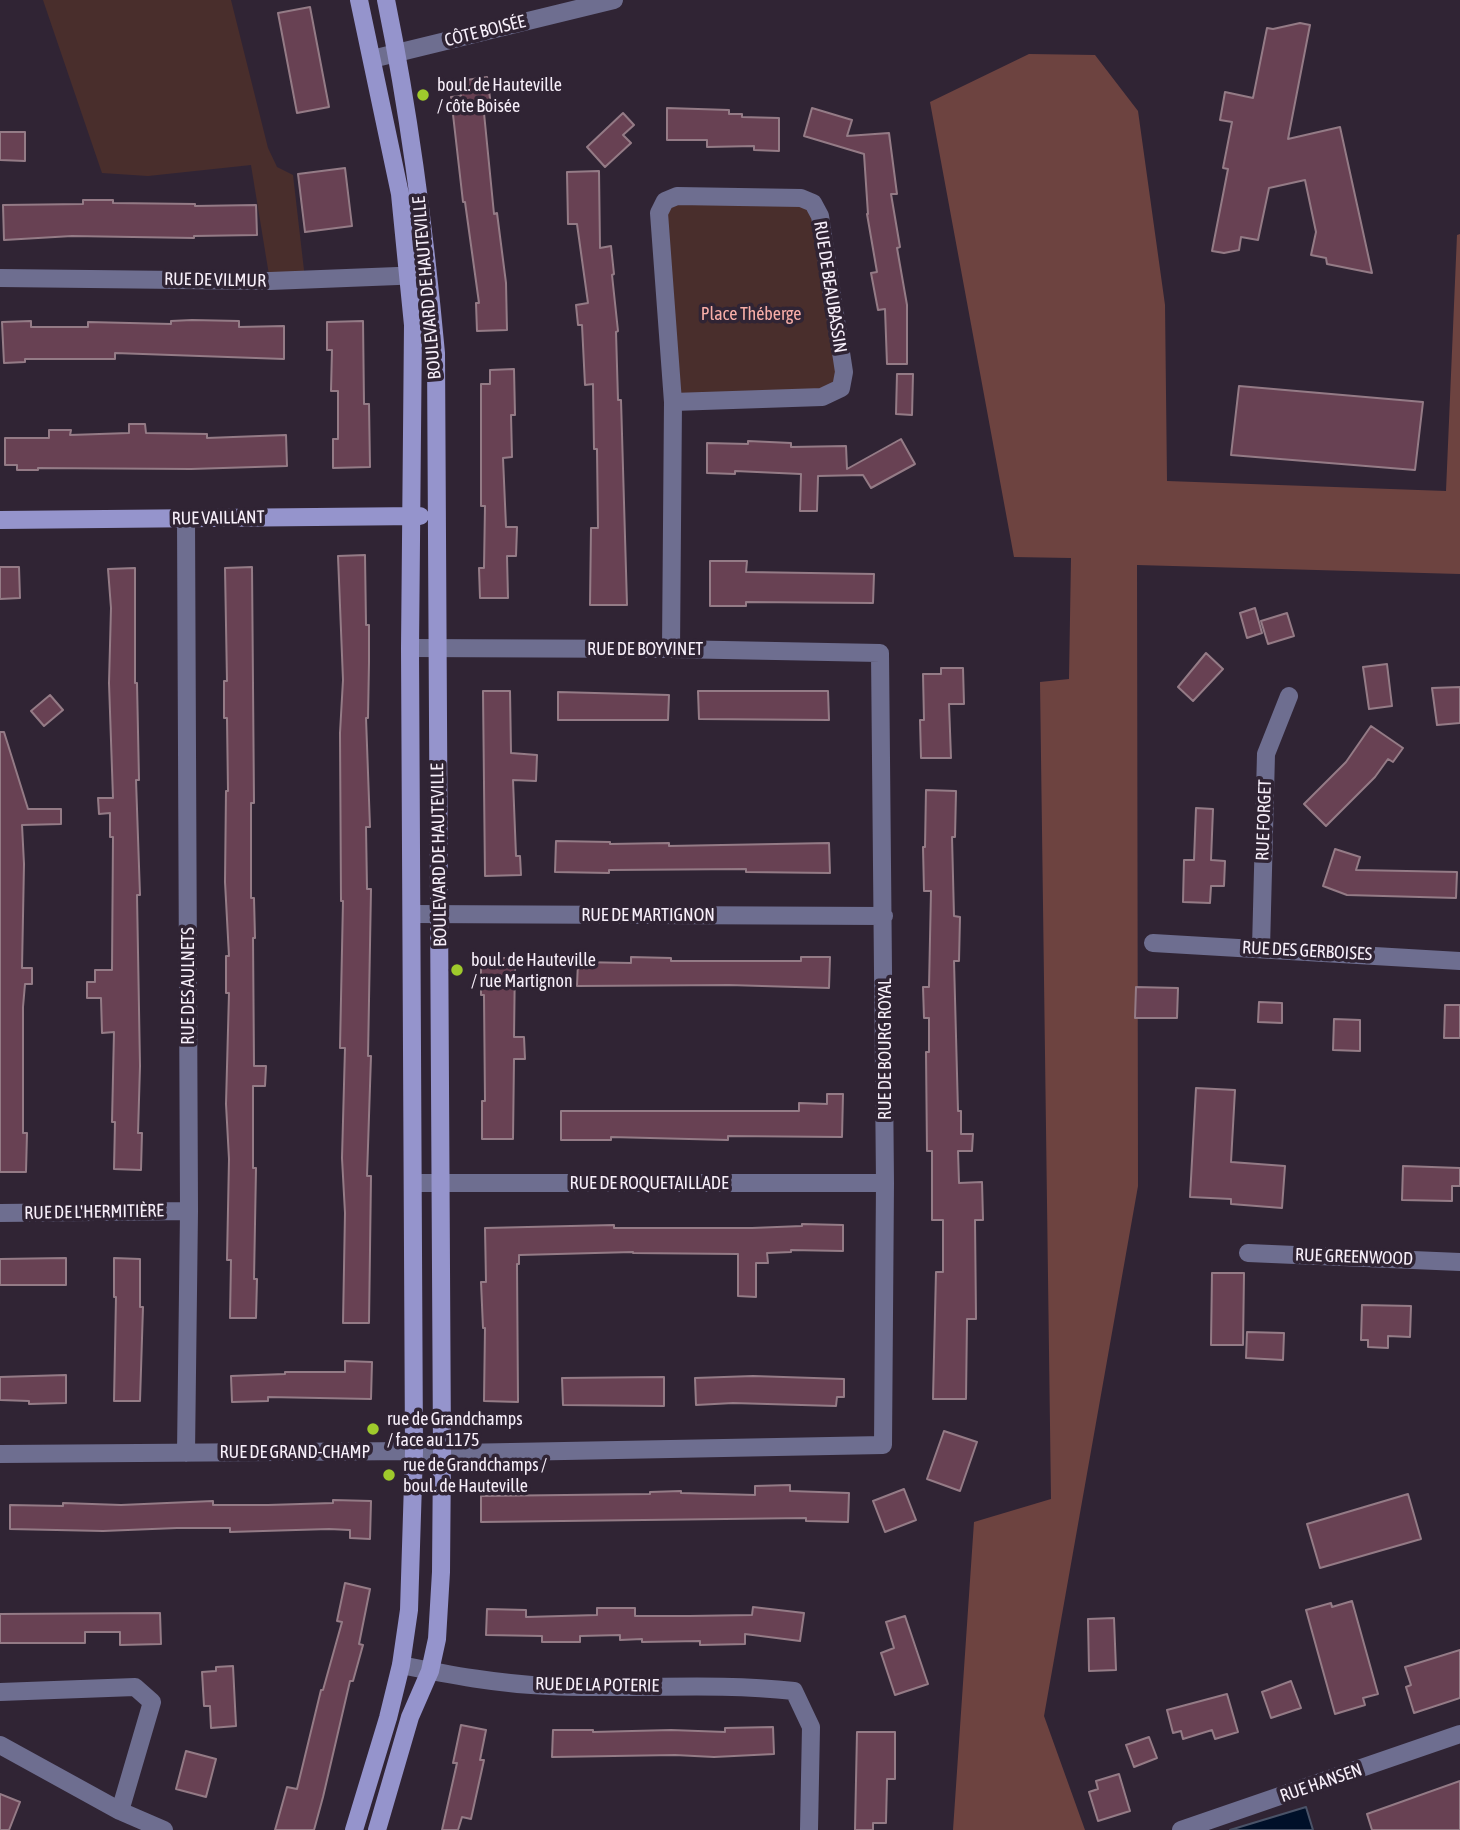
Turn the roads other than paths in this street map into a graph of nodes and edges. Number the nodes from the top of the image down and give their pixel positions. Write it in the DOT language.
graph roads {
  1 [pos="359,0"];
  2 [pos="386,0"];
  3 [pos="614,0"];
  4 [pos="396,52"];
  5 [pos="372,59"];
  6 [pos="410,275"];
  7 [pos="429,275"];
  8 [pos="0,278"];
  9 [pos="673,402"];
  10 [pos="436,515"];
  11 [pos="411,516"];
  12 [pos="186,519"];
  13 [pos="0,520"];
  14 [pos="410,648"];
  15 [pos="436,649"];
  16 [pos="671,649"];
  17 [pos="880,653"];
  18 [pos="1289,696"];
  19 [pos="412,914"];
  20 [pos="439,915"];
  21 [pos="884,916"];
  22 [pos="1153,943"];
  23 [pos="1261,948"];
  24 [pos="1460,961"];
  25 [pos="413,1183"];
  26 [pos="885,1183"];
  27 [pos="441,1184"];
  28 [pos="188,1211"];
  29 [pos="0,1213"];
  30 [pos="1248,1253"];
  31 [pos="1460,1262"];
  32 [pos="883,1445"];
  33 [pos="414,1451"];
  34 [pos="442,1451"];
  35 [pos="186,1452"];
  36 [pos="0,1454"];
  37 [pos="401,1665"];
  38 [pos="430,1671"];
  39 [pos="0,1692"];
  40 [pos="1460,1734"];
  41 [pos="0,1745"];
  42 [pos="120,1811"];
  43 [pos="164,1830"];
  44 [pos="355,1830"];
  45 [pos="377,1830"];
  46 [pos="809,1830"];
  47 [pos="1181,1830"];
  1 -- 5 [label="street, BOULEVARD DE HAUTEVILLE"];
  2 -- 4 [label="street, BOULEVARD DE HAUTEVILLE"];
  3 -- 4 [label="street, CÔTE BOISÉE"];
  4 -- 5 [label="street, CÔTE BOISÉE"];
  4 -- 7 [label="street, BOULEVARD DE HAUTEVILLE"];
  5 -- 6 [label="street, BOULEVARD DE HAUTEVILLE"];
  6 -- 7 [label="street, RUE DE VILMUR"];
  6 -- 8 [label="street, RUE DE VILMUR"];
  6 -- 11 [label="street, BOULEVARD DE HAUTEVILLE"];
  7 -- 10 [label="street, BOULEVARD DE HAUTEVILLE"];
  9 -- 9 [label="street, RUE DE BEAUBASSIN"];
  9 -- 16 [label="street, RUE DE BEAUBASSIN"];
  10 -- 11 [label="street, RUE VAILLANT"];
  10 -- 15 [label="street, BOULEVARD DE HAUTEVILLE"];
  11 -- 12 [label="street, RUE VAILLANT"];
  11 -- 14 [label="street, BOULEVARD DE HAUTEVILLE"];
  12 -- 13 [label="street, RUE VAILLANT"];
  12 -- 28 [label="street, RUE DES AULNETS"];
  14 -- 15 [label="street, RUE DE BOYVINET"];
  14 -- 19 [label="street, BOULEVARD DE HAUTEVILLE"];
  15 -- 16 [label="street, RUE DE BOYVINET"];
  15 -- 20 [label="street, BOULEVARD DE HAUTEVILLE"];
  16 -- 17 [label="street, RUE DE BOYVINET"];
  17 -- 21 [label="street, RUE DE BOURG ROYAL"];
  18 -- 23 [label="street, RUE FORGET"];
  19 -- 20 [label="street, RUE DE MARTIGNON"];
  19 -- 25 [label="street, BOULEVARD DE HAUTEVILLE"];
  20 -- 21 [label="street, RUE DE MARTIGNON"];
  20 -- 27 [label="street, BOULEVARD DE HAUTEVILLE"];
  21 -- 26 [label="street, RUE DE BOURG ROYAL"];
  22 -- 23 [label="street, RUE DES GERBOISES"];
  23 -- 24 [label="street, RUE DES GERBOISES"];
  25 -- 27 [label="street, RUE DE ROQUETAILLADE"];
  25 -- 33 [label="street, BOULEVARD DE HAUTEVILLE"];
  26 -- 27 [label="street, RUE DE ROQUETAILLADE"];
  26 -- 32 [label="street, RUE DE BOURG ROYAL"];
  27 -- 34 [label="street, BOULEVARD DE HAUTEVILLE"];
  28 -- 29 [label="street, RUE DE L'HERMITIÈRE"];
  28 -- 35 [label="street, RUE DES AULNETS"];
  30 -- 31 [label="street, RUE GREENWOOD"];
  32 -- 34 [label="street, RUE DE GRAND-CHAMP"];
  33 -- 34 [label="street, RUE DE GRAND-CHAMP"];
  33 -- 35 [label="street, RUE DE GRAND-CHAMP"];
  33 -- 37 [label="street, BOULEVARD DE HAUTEVILLE"];
  34 -- 38 [label="street, BOULEVARD DE HAUTEVILLE"];
  35 -- 36 [label="street, RUE DE GRAND-CHAMP"];
  37 -- 38 [label="street, RUE DE LA POTERIE"];
  37 -- 44 [label="street, BOULEVARD DE HAUTEVILLE"];
  38 -- 45 [label="street, BOULEVARD DE HAUTEVILLE"];
  38 -- 46 [label="street, RUE DE LA POTERIE"];
  39 -- 42 [label="street"];
  40 -- 47 [label="street, RUE HANSEN"];
  41 -- 42 [label="street"];
  42 -- 43 [label="street"];
}
